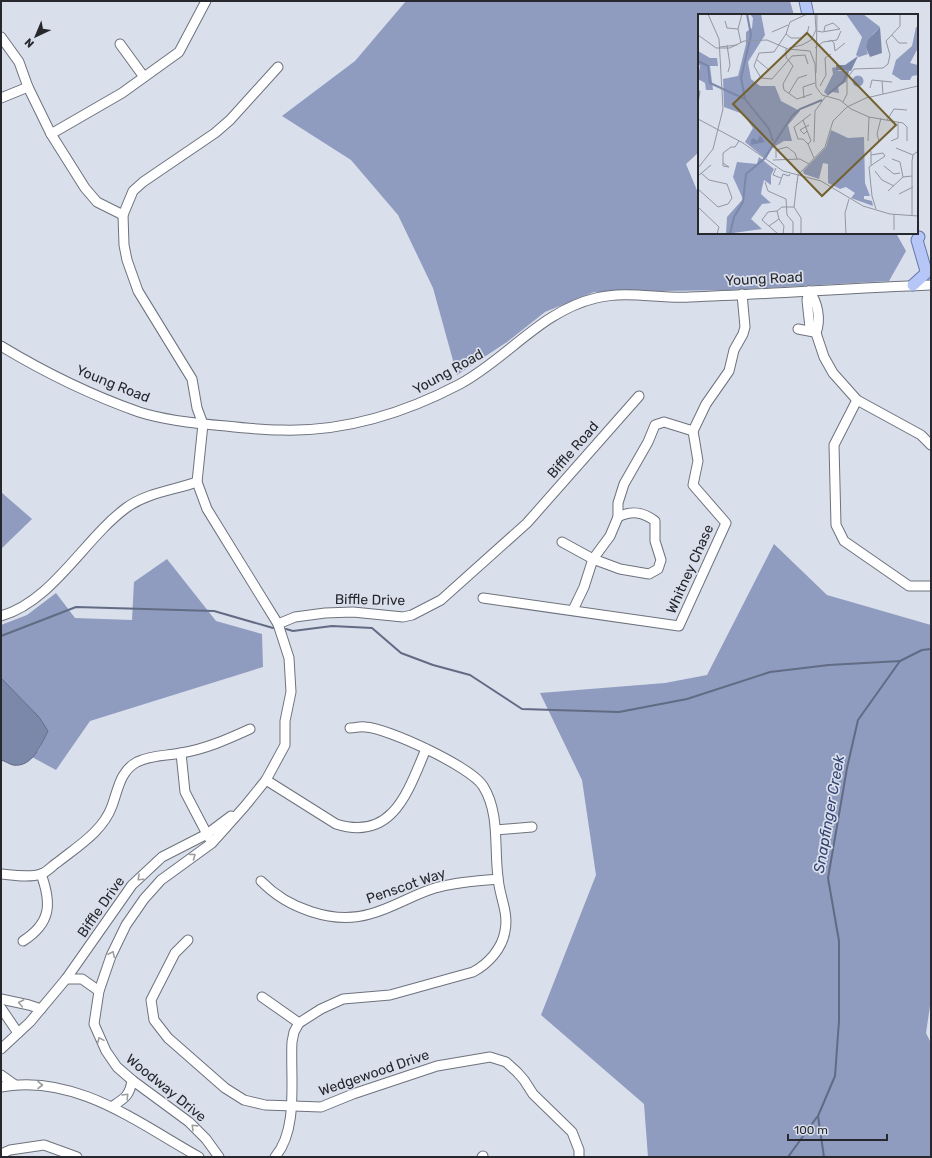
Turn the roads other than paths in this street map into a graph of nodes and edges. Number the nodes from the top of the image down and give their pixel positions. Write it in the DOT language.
graph roads {
  1 [pos="206,1"];
  2 [pos="805,1"];
  3 [pos="808,14"];
  4 [pos="1,38"];
  5 [pos="120,44"];
  6 [pos="278,67"];
  7 [pos="144,78"];
  8 [pos="28,87"];
  9 [pos="1,98"];
  10 [pos="51,134"];
  11 [pos="123,215"];
  12 [pos="918,235"];
  13 [pos="931,255"];
  14 [pos="914,285"];
  15 [pos="931,285"];
  16 [pos="810,291"];
  17 [pos="742,294"];
  18 [pos="798,329"];
  19 [pos="816,333"];
  20 [pos="1,346"];
  21 [pos="639,396"];
  22 [pos="858,400"];
  23 [pos="203,424"];
  24 [pos="693,431"];
  25 [pos="929,444"];
  26 [pos="931,453"];
  27 [pos="197,482"];
  28 [pos="618,517"];
  29 [pos="527,523"];
  30 [pos="562,542"];
  31 [pos="593,559"];
  32 [pos="931,586"];
  33 [pos="483,598"];
  34 [pos="573,610"];
  35 [pos="1,616"];
  36 [pos="278,624"];
  37 [pos="350,728"];
  38 [pos="250,729"];
  39 [pos="426,750"];
  40 [pos="182,753"];
  41 [pos="266,780"];
  42 [pos="245,806"];
  43 [pos="532,827"];
  44 [pos="496,830"];
  45 [pos="207,834"];
  46 [pos="212,843"];
  47 [pos="1,874"];
  48 [pos="41,874"];
  49 [pos="498,879"];
  50 [pos="261,881"];
  51 [pos="188,940"];
  52 [pos="23,941"];
  53 [pos="66,979"];
  54 [pos="98,991"];
  55 [pos="262,997"];
  56 [pos="1,999"];
  57 [pos="1,1008"];
  58 [pos="41,1009"];
  59 [pos="299,1023"];
  60 [pos="18,1033"];
  61 [pos="1,1049"];
  62 [pos="1,1075"];
  63 [pos="132,1080"];
  64 [pos="15,1085"];
  65 [pos="1,1087"];
  66 [pos="113,1106"];
  67 [pos="291,1107"];
  68 [pos="1,1154"];
  69 [pos="77,1157"];
  70 [pos="199,1157"];
  71 [pos="219,1157"];
  72 [pos="275,1157"];
  73 [pos="578,1157"];
  1 -- 7 [label="street"];
  2 -- 3 [label="main road"];
  4 -- 8 [label="street"];
  5 -- 7 [label="street"];
  6 -- 11 [label="street"];
  7 -- 10 [label="street"];
  8 -- 9 [label="street"];
  8 -- 10 [label="street"];
  10 -- 11 [label="street"];
  11 -- 23 [label="street"];
  12 -- 13 [label="main road"];
  12 -- 14 [label="main road"];
  14 -- 15 [label="street, Young Road"];
  14 -- 16 [label="street, Young Road"];
  16 -- 17 [label="street, Young Road"];
  16 -- 19 [label="street"];
  17 -- 23 [label="street, Young Road"];
  17 -- 24 [label="street"];
  18 -- 19 [label="street"];
  19 -- 22 [label="street"];
  20 -- 23 [label="street, Young Road"];
  21 -- 29 [label="street, Biffle Road"];
  22 -- 25 [label="street"];
  22 -- 32 [label="street"];
  23 -- 27 [label="street, Biffle Drive"];
  24 -- 28 [label="street"];
  24 -- 34 [label="street, Whitney Chase"];
  25 -- 26 [label="street"];
  27 -- 35 [label="street"];
  27 -- 36 [label="street, Biffle Drive"];
  28 -- 31 [label="street"];
  28 -- 31 [label="street"];
  29 -- 36 [label="street, Biffle Drive"];
  30 -- 31 [label="street"];
  31 -- 34 [label="street"];
  33 -- 34 [label="street, Whitney Chase"];
  36 -- 41 [label="street, Biffle Drive"];
  37 -- 39 [label="street"];
  38 -- 40 [label="street"];
  39 -- 41 [label="street"];
  39 -- 44 [label="street"];
  40 -- 45 [label="street"];
  40 -- 48 [label="street"];
  41 -- 42 [label="street, Biffle Drive"];
  42 -- 45 [label="street, Biffle Drive"];
  42 -- 46 [label="street, Biffle Drive"];
  43 -- 44 [label="street"];
  44 -- 49 [label="street"];
  45 -- 46 [label="street"];
  45 -- 53 [label="street, Biffle Drive, one-way"];
  54 -- 46 [label="street, Biffle Drive, one-way"];
  47 -- 48 [label="street"];
  48 -- 52 [label="street"];
  49 -- 50 [label="street, Penscot Way"];
  49 -- 59 [label="street"];
  51 -- 67 [label="street, Wedgewood Drive"];
  53 -- 54 [label="street"];
  53 -- 58 [label="street"];
  63 -- 54 [label="street, Woodway Drive, one-way"];
  55 -- 59 [label="street"];
  58 -- 56 [label="street, one-way"];
  57 -- 60 [label="street"];
  58 -- 60 [label="street"];
  59 -- 67 [label="street"];
  60 -- 61 [label="street"];
  62 -- 64 [label="street"];
  66 -- 63 [label="street, one-way"];
  71 -- 63 [label="street, Woodway Drive, one-way"];
  64 -- 65 [label="street"];
  64 -- 66 [label="street, one-way"];
  66 -- 70 [label="street"];
  67 -- 72 [label="street"];
  67 -- 73 [label="street, Wedgewood Drive"];
  68 -- 69 [label="street"];
}
